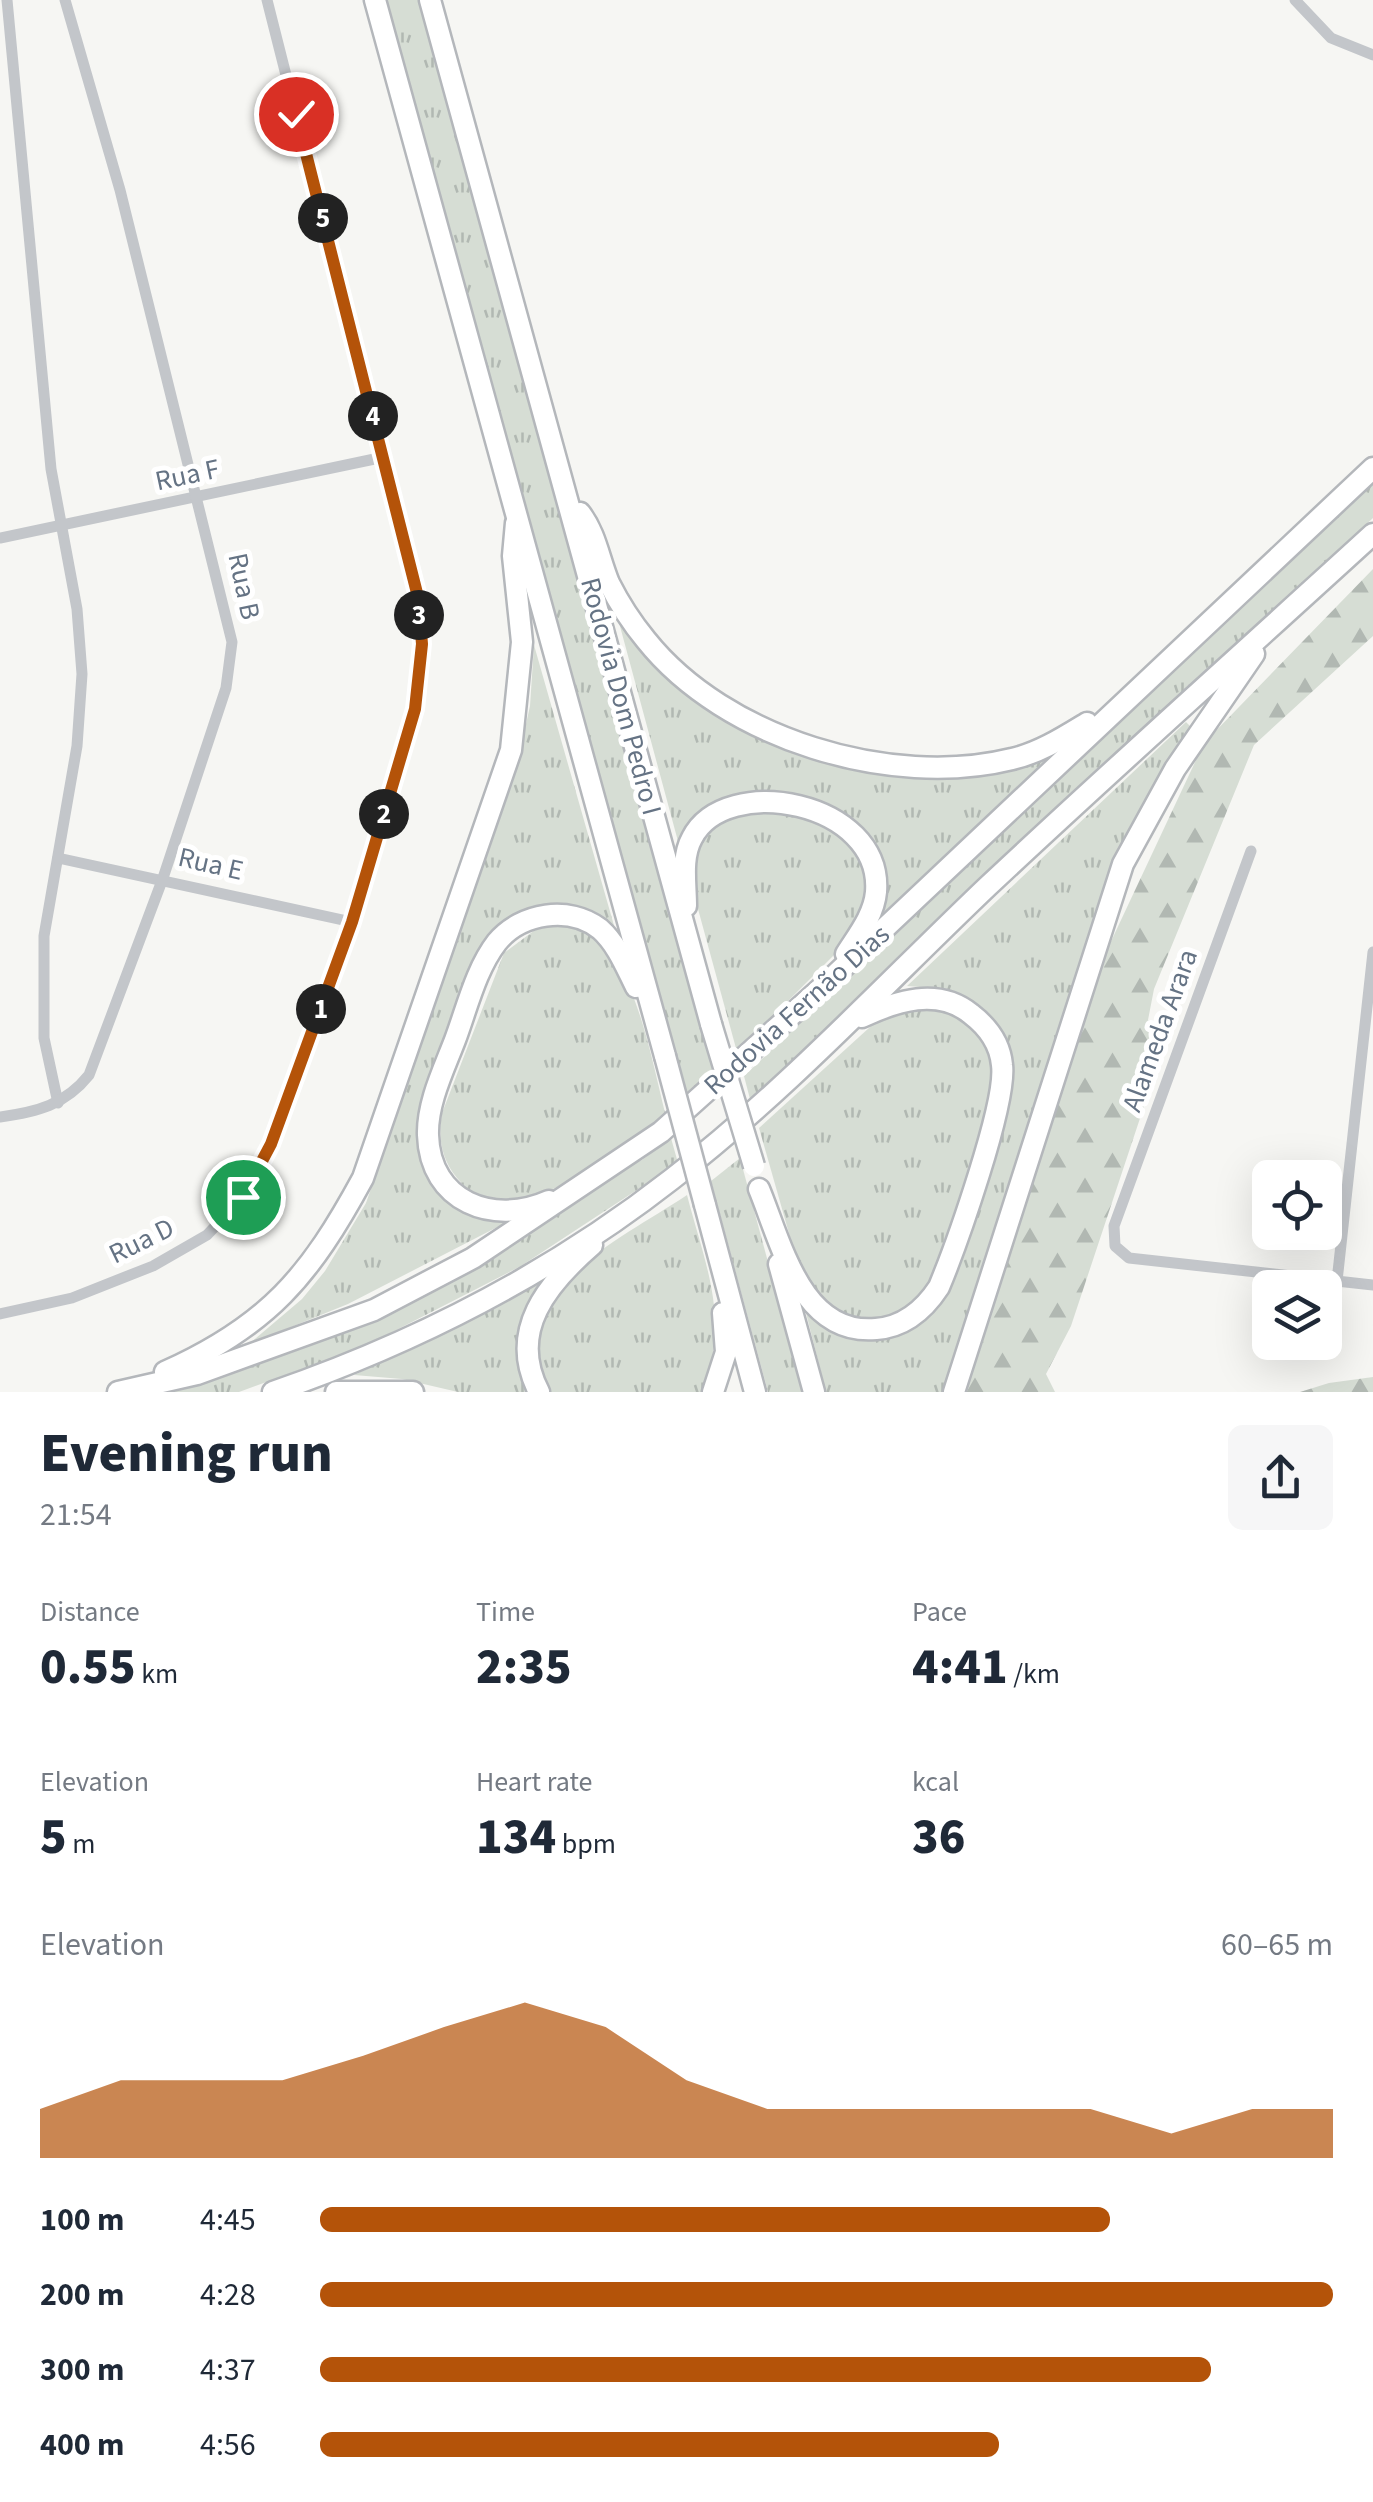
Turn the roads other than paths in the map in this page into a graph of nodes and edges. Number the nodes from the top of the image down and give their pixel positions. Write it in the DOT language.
graph roads {
  1 [pos="7,0"];
  2 [pos="65,0"];
  3 [pos="266,0"];
  4 [pos="375,0"];
  5 [pos="430,0"];
  6 [pos="1295,0"];
  7 [pos="1373,55"];
  8 [pos="384,457"];
  9 [pos="1373,468"];
  10 [pos="199,498"];
  11 [pos="569,500"];
  12 [pos="519,514"];
  13 [pos="59,526"];
  14 [pos="1373,534"];
  15 [pos="0,538"];
  16 [pos="1278,621"];
  17 [pos="1125,698"];
  18 [pos="1251,851"];
  19 [pos="58,858"];
  20 [pos="163,878"];
  21 [pos="352,922"];
  22 [pos="686,933"];
  23 [pos="1373,952"];
  24 [pos="818,991"];
  25 [pos="846,1024"];
  26 [pos="663,1048"];
  27 [pos="58,1103"];
  28 [pos="0,1117"];
  29 [pos="596,1179"];
  30 [pos="759,1189"];
  31 [pos="638,1205"];
  32 [pos="712,1241"];
  33 [pos="1338,1270"];
  34 [pos="1252,1272"];
  35 [pos="1342,1282"];
  36 [pos="1373,1285"];
  37 [pos="0,1314"];
  38 [pos="120,1391"];
  39 [pos="273,1392"];
  40 [pos="336,1392"];
  41 [pos="412,1392"];
  42 [pos="539,1392"];
  43 [pos="713,1392"];
  44 [pos="755,1392"];
  45 [pos="814,1392"];
  46 [pos="954,1392"];
  1 -- 13 [label="street"];
  2 -- 10 [label="street, Rua B"];
  3 -- 8 [label="street, Rua D"];
  4 -- 12 [label="highway, Rodovia Dom Pedro I"];
  5 -- 11 [label="highway, Rodovia Dom Pedro I"];
  6 -- 7 [label="street"];
  8 -- 10 [label="street, Rua F"];
  8 -- 21 [label="street, Rua D"];
  9 -- 17 [label="highway, Rodovia Fernão Dias"];
  10 -- 13 [label="street, Rua F"];
  10 -- 20 [label="street, Rua B"];
  11 -- 17 [label="highway"];
  11 -- 22 [label="highway, Rodovia Dom Pedro I"];
  12 -- 26 [label="highway, Rodovia Dom Pedro I"];
  12 -- 38 [label="highway"];
  13 -- 15 [label="street, Rua F"];
  13 -- 19 [label="street"];
  14 -- 16 [label="highway, Rodovia Fernão Dias"];
  16 -- 25 [label="highway, Rodovia Fernão Dias"];
  16 -- 46 [label="highway"];
  17 -- 24 [label="highway, Rodovia Fernão Dias"];
  18 -- 34 [label="street, Alameda Arara"];
  19 -- 20 [label="street, Rua E"];
  19 -- 27 [label="street"];
  20 -- 21 [label="street, Rua E"];
  20 -- 27 [label="street, Rua B"];
  21 -- 37 [label="street, Rua D"];
  22 -- 24 [label="highway"];
  22 -- 30 [label="highway, Rodovia Dom Pedro I, bridge"];
  23 -- 33 [label="street"];
  24 -- 29 [label="highway, Rodovia Fernão Dias"];
  25 -- 30 [label="highway"];
  25 -- 31 [label="highway, Rodovia Fernão Dias"];
  26 -- 29 [label="highway"];
  26 -- 32 [label="highway, Rodovia Dom Pedro I, bridge"];
  27 -- 28 [label="street"];
  29 -- 38 [label="highway, Rodovia Fernão Dias"];
  30 -- 45 [label="highway, Rodovia Dom Pedro I"];
  31 -- 39 [label="highway, Rodovia Fernão Dias"];
  31 -- 42 [label="highway"];
  32 -- 43 [label="highway"];
  32 -- 44 [label="highway, Rodovia Dom Pedro I"];
  35 -- 36 [label="street"];
  40 -- 41 [label="highway"];
}
